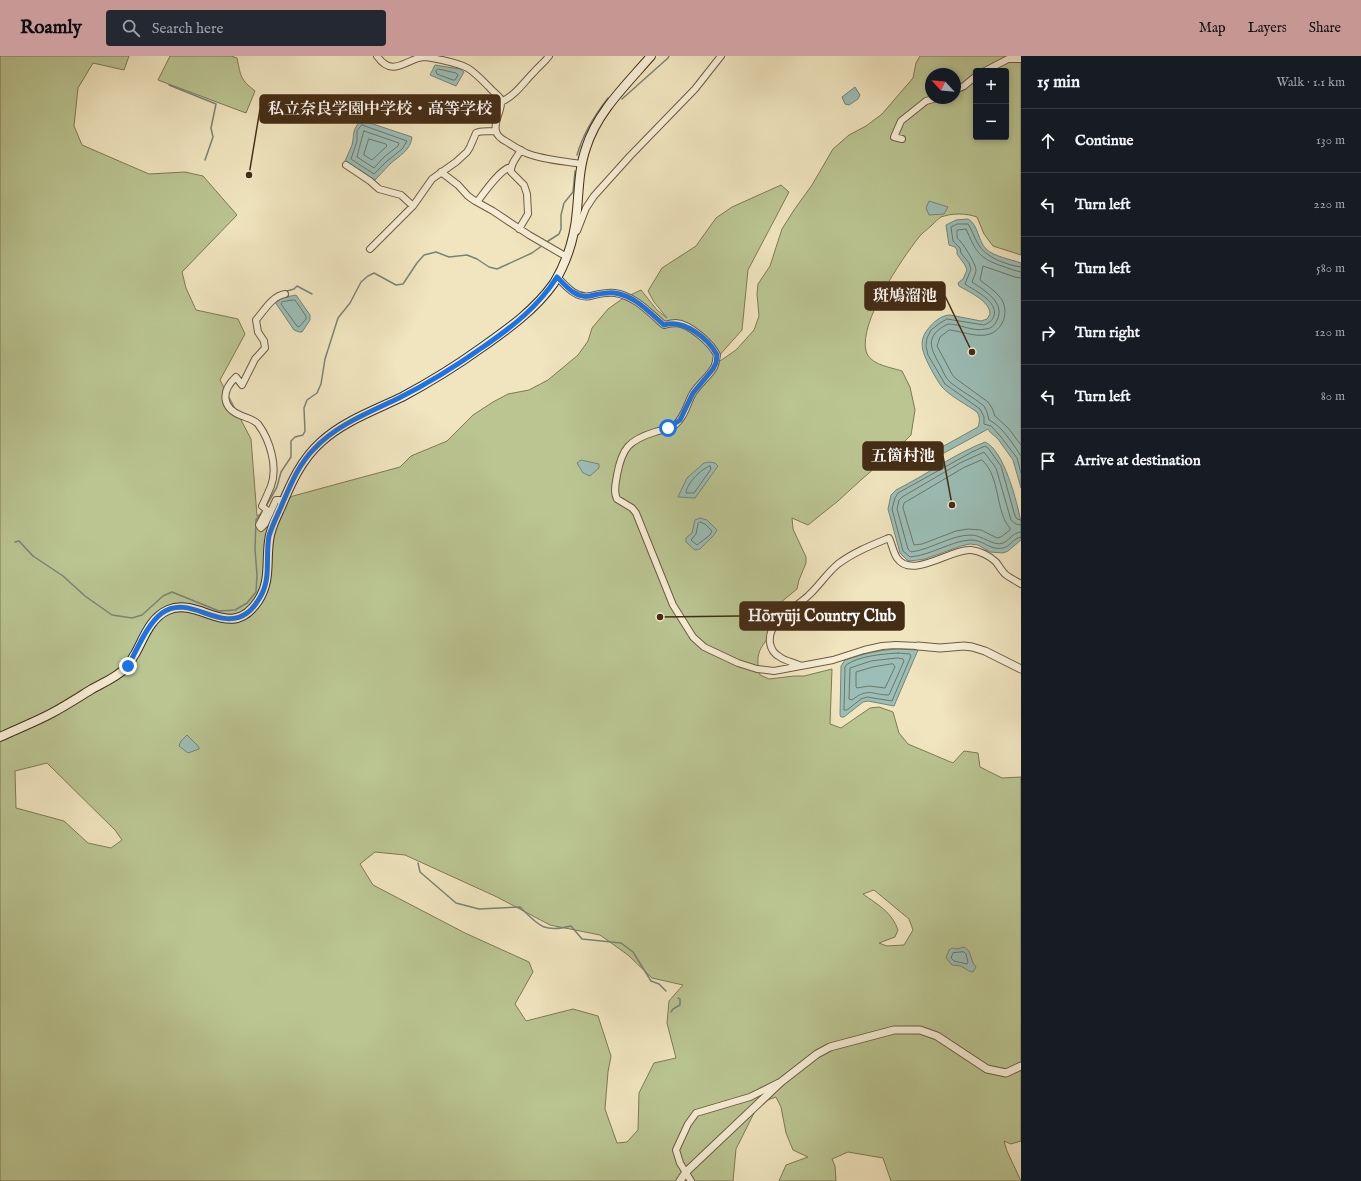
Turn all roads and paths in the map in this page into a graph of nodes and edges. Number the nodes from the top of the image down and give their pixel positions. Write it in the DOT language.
graph roads {
  1 [pos="549,56"];
  2 [pos="651,56"];
  3 [pos="721,56"];
  4 [pos="378,57"];
  5 [pos="1021,59"];
  6 [pos="991,68"];
  7 [pos="973,78"];
  8 [pos="961,87"];
  9 [pos="501,102"];
  10 [pos="925,102"];
  11 [pos="496,131"];
  12 [pos="902,139"];
  13 [pos="521,150"];
  14 [pos="582,164"];
  15 [pos="346,165"];
  16 [pos="511,167"];
  17 [pos="441,172"];
  18 [pos="477,202"];
  19 [pos="414,206"];
  20 [pos="519,229"];
  21 [pos="573,239"];
  22 [pos="370,249"];
  23 [pos="567,257"];
  24 [pos="557,277"];
  25 [pos="285,294"];
  26 [pos="284,500"];
  27 [pos="1021,584"];
  28 [pos="918,646"];
  29 [pos="801,665"];
  30 [pos="1021,669"];
  31 [pos="0,737"];
  32 [pos="1021,1066"];
  33 [pos="781,1082"];
  34 [pos="686,1172"];
  35 [pos="680,1181"];
  36 [pos="691,1181"];
  1 -- 9 [label="street"];
  2 -- 14 [label="main road"];
  3 -- 21 [label="street"];
  4 -- 9 [label="street"];
  5 -- 6 [label="street"];
  7 -- 8 [label="street"];
  9 -- 11 [label="street"];
  10 -- 12 [label="street"];
  11 -- 13 [label="street"];
  11 -- 17 [label="street"];
  13 -- 14 [label="street"];
  13 -- 16 [label="street"];
  14 -- 21 [label="main road"];
  15 -- 19 [label="street"];
  16 -- 18 [label="street"];
  16 -- 20 [label="street"];
  17 -- 18 [label="street"];
  17 -- 19 [label="street"];
  18 -- 20 [label="street"];
  19 -- 22 [label="street"];
  20 -- 23 [label="street"];
  21 -- 23 [label="main road"];
  23 -- 24 [label="main road"];
  24 -- 26 [label="main road"];
  24 -- 29 [label="street"];
  25 -- 26 [label="street"];
  26 -- 31 [label="main road"];
  27 -- 29 [label="street"];
  28 -- 29 [label="street"];
  28 -- 30 [label="street"];
  32 -- 33 [label="street"];
  33 -- 34 [label="street"];
  33 -- 34 [label="street"];
  34 -- 35 [label="street"];
  34 -- 36 [label="street"];
}
